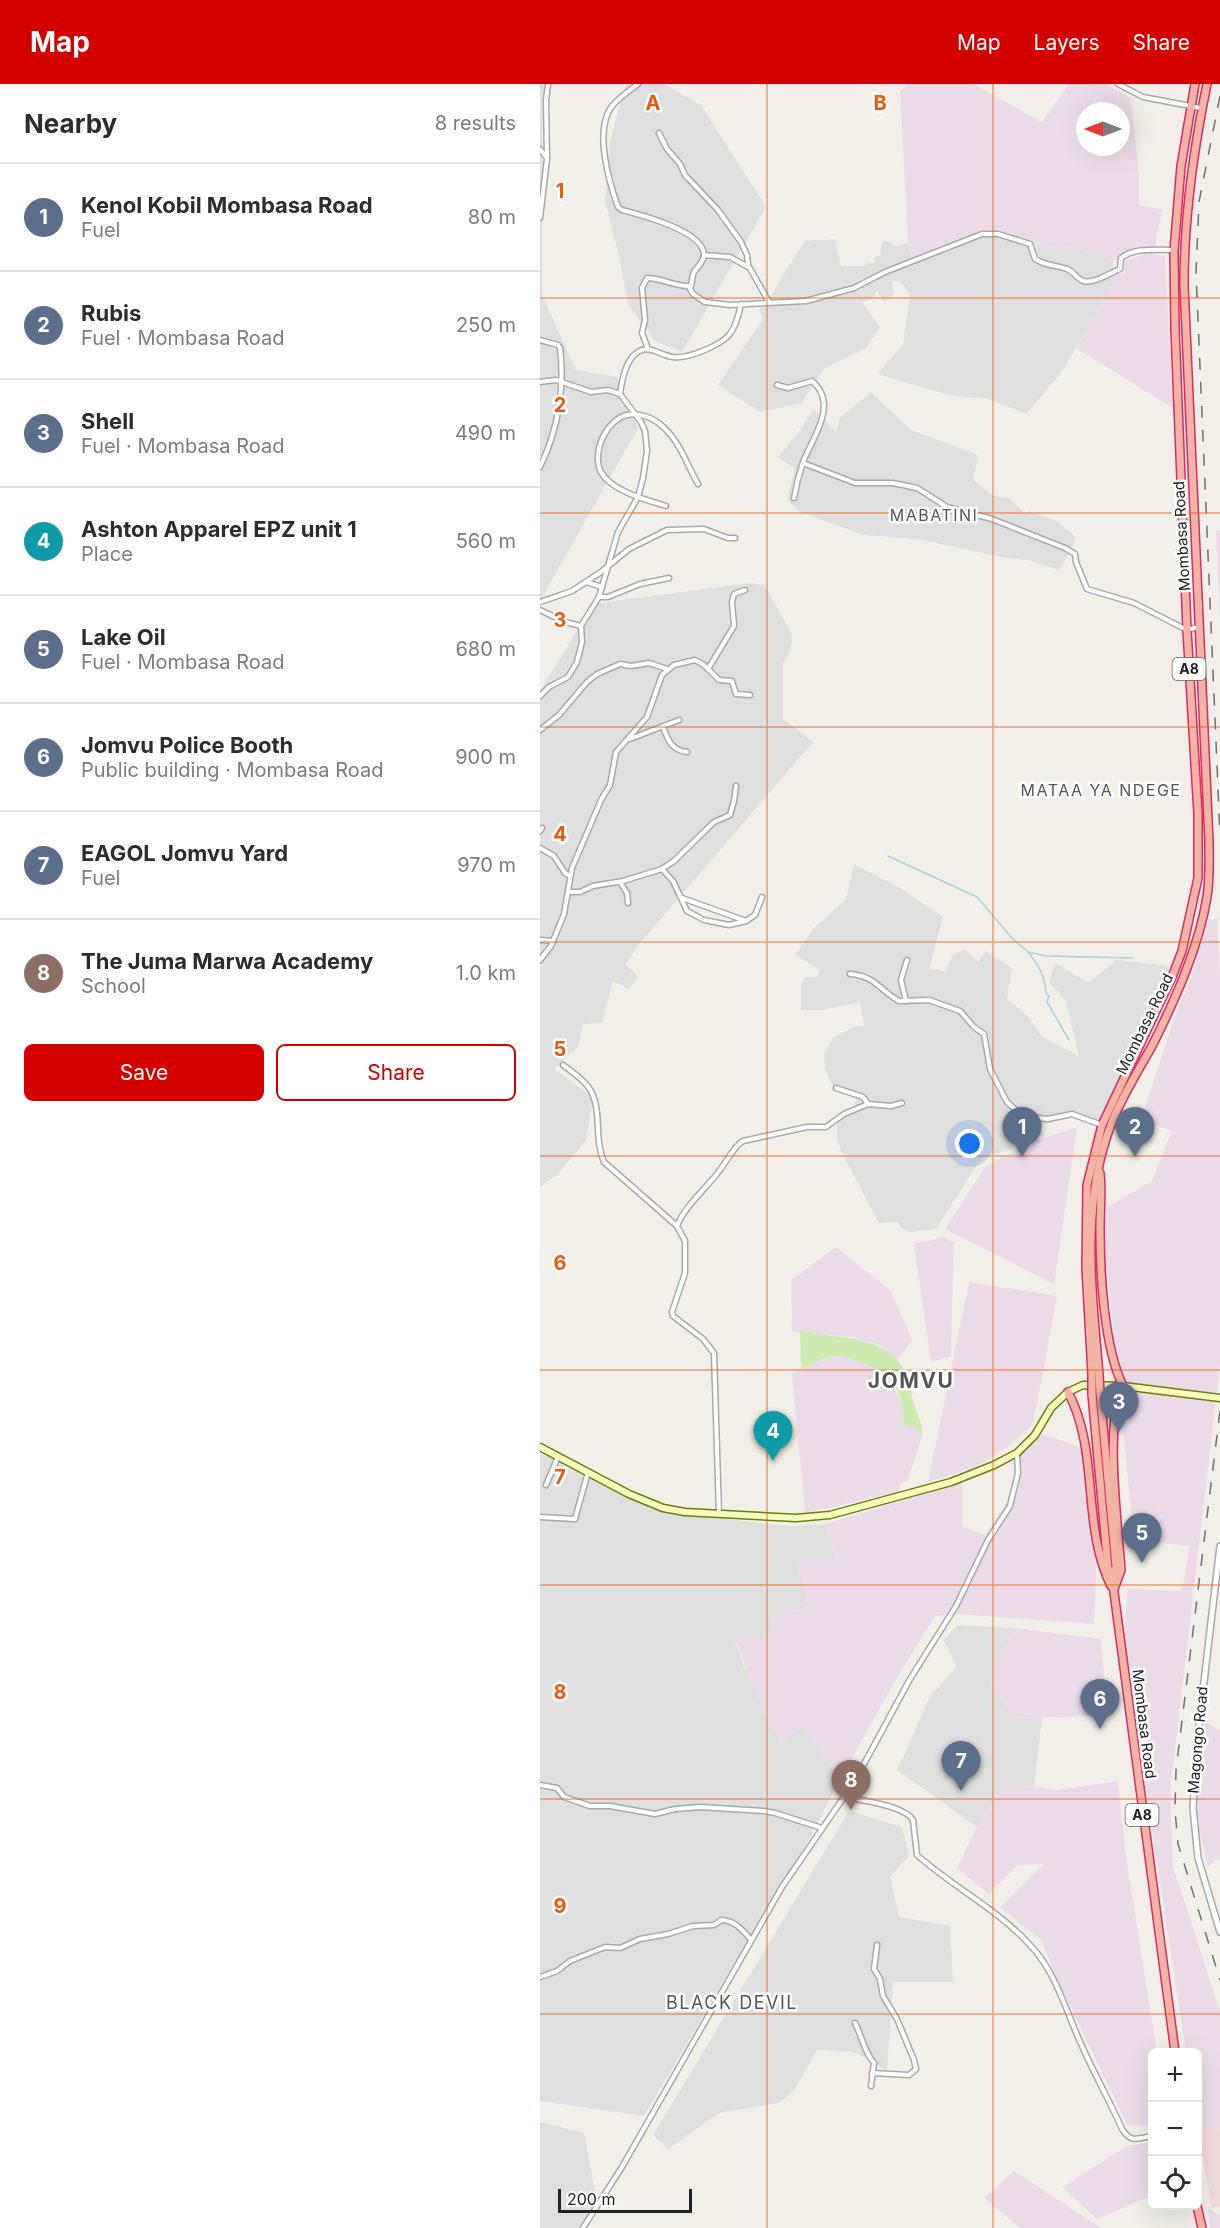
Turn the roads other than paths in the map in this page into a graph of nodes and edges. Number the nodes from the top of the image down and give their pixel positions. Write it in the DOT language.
graph roads {
  1 [pos="548,84"];
  2 [pos="638,84"];
  3 [pos="1118,84"];
  4 [pos="1195,84"];
  5 [pos="1207,84"];
  6 [pos="1190,106"];
  7 [pos="1202,108"];
  8 [pos="659,133"];
  9 [pos="540,149"];
  10 [pos="547,159"];
  11 [pos="542,182"];
  12 [pos="540,218"];
  13 [pos="1174,250"];
  14 [pos="704,255"];
  15 [pos="749,267"];
  16 [pos="689,286"];
  17 [pos="770,303"];
  18 [pos="741,304"];
  19 [pos="540,340"];
  20 [pos="648,349"];
  21 [pos="561,381"];
  22 [pos="540,382"];
  23 [pos="777,385"];
  24 [pos="620,394"];
  25 [pos="637,415"];
  26 [pos="803,463"];
  27 [pos="540,467"];
  28 [pos="698,484"];
  29 [pos="638,497"];
  30 [pos="794,498"];
  31 [pos="666,506"];
  32 [pos="735,538"];
  33 [pos="609,565"];
  34 [pos="669,578"];
  35 [pos="586,582"];
  36 [pos="602,587"];
  37 [pos="745,590"];
  38 [pos="599,597"];
  39 [pos="540,602"];
  40 [pos="540,610"];
  41 [pos="581,626"];
  42 [pos="1199,627"];
  43 [pos="1187,630"];
  44 [pos="667,669"];
  45 [pos="708,669"];
  46 [pos="750,695"];
  47 [pos="540,696"];
  48 [pos="679,720"];
  49 [pos="663,727"];
  50 [pos="540,730"];
  51 [pos="629,740"];
  52 [pos="687,752"];
  53 [pos="735,786"];
  54 [pos="540,848"];
  55 [pos="662,869"];
  56 [pos="570,876"];
  57 [pos="620,882"];
  58 [pos="568,892"];
  59 [pos="762,897"];
  60 [pos="682,898"];
  61 [pos="628,903"];
  62 [pos="746,921"];
  63 [pos="540,940"];
  64 [pos="553,941"];
  65 [pos="540,960"];
  66 [pos="907,960"];
  67 [pos="850,974"];
  68 [pos="906,1001"];
  69 [pos="563,1065"];
  70 [pos="836,1088"];
  71 [pos="902,1103"];
  72 [pos="868,1104"];
  73 [pos="1102,1125"];
  74 [pos="1099,1168"];
  75 [pos="677,1226"];
  76 [pos="1091,1300"];
  77 [pos="1123,1386"];
  78 [pos="1068,1392"];
  79 [pos="1220,1398"];
  80 [pos="540,1447"];
  81 [pos="1017,1453"];
  82 [pos="558,1457"];
  83 [pos="588,1472"];
  84 [pos="546,1485"];
  85 [pos="719,1514"];
  86 [pos="540,1517"];
  87 [pos="1220,1546"];
  88 [pos="1114,1591"];
  89 [pos="540,1785"];
  90 [pos="846,1794"];
  91 [pos="822,1828"];
  92 [pos="1220,1932"];
  93 [pos="752,1940"];
  94 [pos="877,1945"];
  95 [pos="540,1977"];
  96 [pos="855,2023"];
  97 [pos="1174,2048"];
  98 [pos="872,2073"];
  99 [pos="871,2086"];
  100 [pos="1148,2137"];
  101 [pos="1198,2210"];
  102 [pos="583,2228"];
  103 [pos="1202,2228"];
  1 -- 10 [label="street"];
  2 -- 14 [label="street"];
  3 -- 6 [label="street"];
  4 -- 6 [label="highway, Mombasa Road / A8"];
  5 -- 7 [label="highway, Mombasa Road / A8"];
  6 -- 7 [label="street"];
  6 -- 13 [label="highway, Mombasa Road / A8"];
  7 -- 42 [label="highway, Mombasa Road / A8"];
  8 -- 15 [label="street"];
  9 -- 10 [label="street"];
  10 -- 11 [label="street"];
  11 -- 12 [label="street"];
  13 -- 17 [label="street"];
  13 -- 43 [label="highway, Mombasa Road / A8"];
  14 -- 15 [label="street"];
  14 -- 16 [label="street"];
  15 -- 17 [label="street"];
  16 -- 18 [label="street"];
  16 -- 20 [label="street"];
  17 -- 18 [label="street"];
  18 -- 20 [label="street"];
  19 -- 21 [label="street"];
  20 -- 24 [label="street"];
  21 -- 22 [label="street"];
  21 -- 24 [label="street"];
  21 -- 27 [label="street"];
  23 -- 26 [label="street"];
  24 -- 25 [label="street"];
  25 -- 28 [label="street"];
  25 -- 29 [label="street"];
  25 -- 29 [label="street"];
  26 -- 30 [label="street"];
  26 -- 43 [label="street"];
  29 -- 31 [label="street"];
  29 -- 33 [label="street"];
  32 -- 33 [label="street"];
  33 -- 35 [label="street"];
  33 -- 36 [label="street"];
  34 -- 38 [label="street"];
  35 -- 36 [label="street"];
  35 -- 39 [label="street"];
  36 -- 38 [label="street"];
  37 -- 45 [label="street"];
  38 -- 41 [label="street"];
  40 -- 41 [label="street"];
  41 -- 47 [label="street"];
  42 -- 43 [label="street"];
  42 -- 74 [label="highway, Mombasa Road / A8"];
  43 -- 73 [label="highway, Mombasa Road / A8"];
  44 -- 45 [label="street"];
  44 -- 50 [label="street"];
  44 -- 51 [label="street"];
  45 -- 46 [label="street"];
  48 -- 49 [label="street"];
  49 -- 51 [label="street"];
  49 -- 52 [label="street"];
  51 -- 56 [label="street"];
  53 -- 55 [label="street"];
  54 -- 56 [label="street"];
  55 -- 57 [label="street"];
  55 -- 60 [label="street"];
  56 -- 58 [label="street"];
  57 -- 58 [label="street"];
  57 -- 61 [label="street"];
  58 -- 64 [label="street"];
  59 -- 62 [label="street"];
  60 -- 62 [label="street"];
  60 -- 62 [label="street"];
  63 -- 64 [label="street"];
  64 -- 65 [label="street"];
  66 -- 68 [label="street"];
  67 -- 68 [label="street"];
  68 -- 73 [label="street"];
  69 -- 75 [label="street"];
  70 -- 72 [label="street"];
  71 -- 72 [label="street"];
  72 -- 75 [label="street"];
  73 -- 76 [label="highway, Mombasa Road / A8"];
  74 -- 76 [label="highway, Mombasa Road / A8"];
  74 -- 77 [label="highway"];
  75 -- 85 [label="street"];
  76 -- 88 [label="highway, Mombasa Road / A8, bridge"];
  77 -- 78 [label="main road"];
  77 -- 79 [label="main road"];
  77 -- 88 [label="highway"];
  78 -- 81 [label="main road"];
  78 -- 88 [label="highway"];
  80 -- 82 [label="main road"];
  81 -- 85 [label="main road"];
  81 -- 90 [label="street"];
  82 -- 83 [label="main road"];
  82 -- 84 [label="street"];
  83 -- 85 [label="main road"];
  83 -- 86 [label="street"];
  87 -- 92 [label="street, Magongo Road"];
  88 -- 97 [label="highway, Mombasa Road / A8"];
  89 -- 91 [label="street"];
  90 -- 91 [label="street"];
  90 -- 100 [label="street"];
  91 -- 93 [label="street"];
  93 -- 95 [label="street"];
  93 -- 102 [label="street"];
  94 -- 98 [label="street"];
  96 -- 98 [label="street"];
  98 -- 99 [label="street"];
  101 -- 103 [label="highway"];
}
